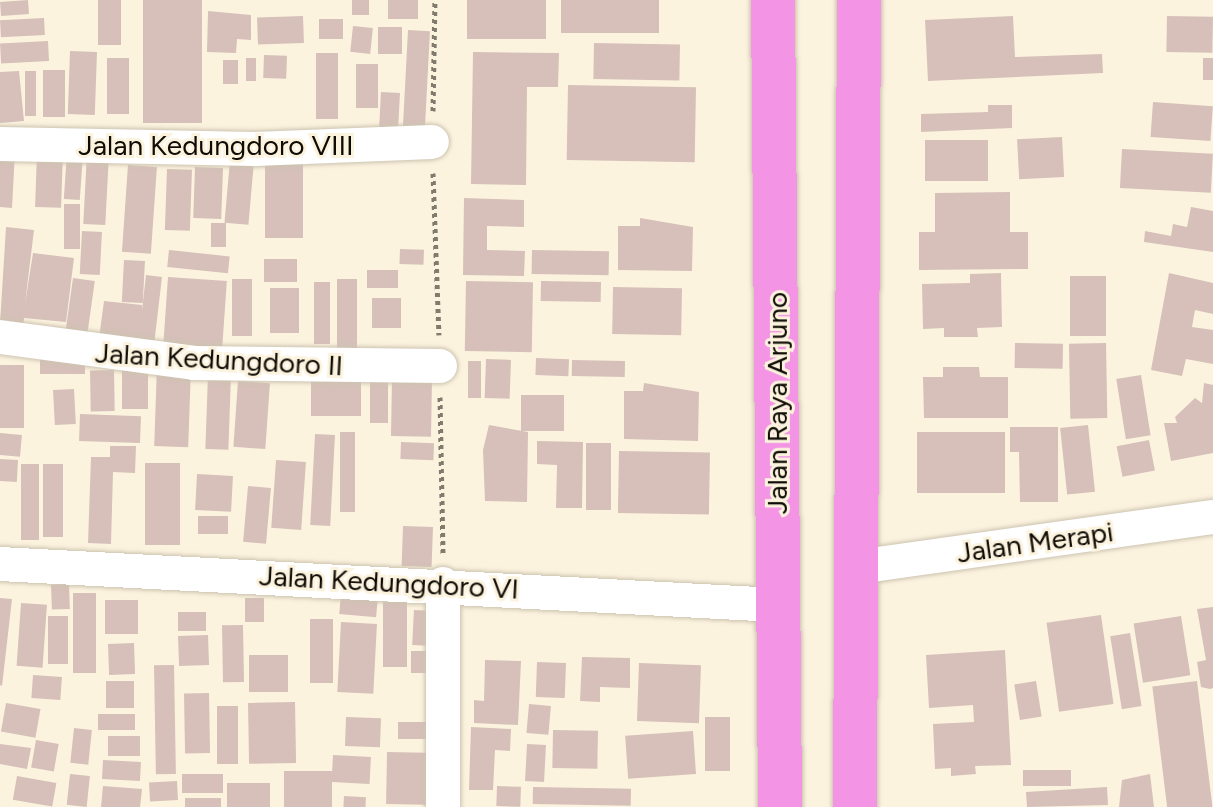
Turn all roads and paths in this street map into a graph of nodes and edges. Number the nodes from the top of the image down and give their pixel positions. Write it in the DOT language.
graph roads {
  1 [pos="435,0"];
  2 [pos="773,0"];
  3 [pos="859,0"];
  4 [pos="432,142"];
  5 [pos="0,144"];
  6 [pos="0,337"];
  7 [pos="440,366"];
  8 [pos="1213,517"];
  9 [pos="0,564"];
  10 [pos="857,567"];
  11 [pos="443,584"];
  12 [pos="778,605"];
  13 [pos="443,807"];
  14 [pos="780,807"];
  15 [pos="855,807"];
  1 -- 4 [label="path"];
  2 -- 12 [label="highway, Jalan Raya Arjuno"];
  3 -- 10 [label="highway"];
  4 -- 5 [label="street, Jalan Kedungdoro VIII"];
  4 -- 7 [label="path"];
  6 -- 7 [label="street, Jalan Kedungdoro II"];
  7 -- 11 [label="path"];
  8 -- 10 [label="street, Jalan Merapi"];
  9 -- 11 [label="street, Jalan Kedungdoro VI"];
  10 -- 15 [label="highway"];
  11 -- 12 [label="street, Jalan Kedungdoro VI"];
  11 -- 13 [label="street"];
  12 -- 14 [label="highway, Jalan Raya Arjuno"];
}
